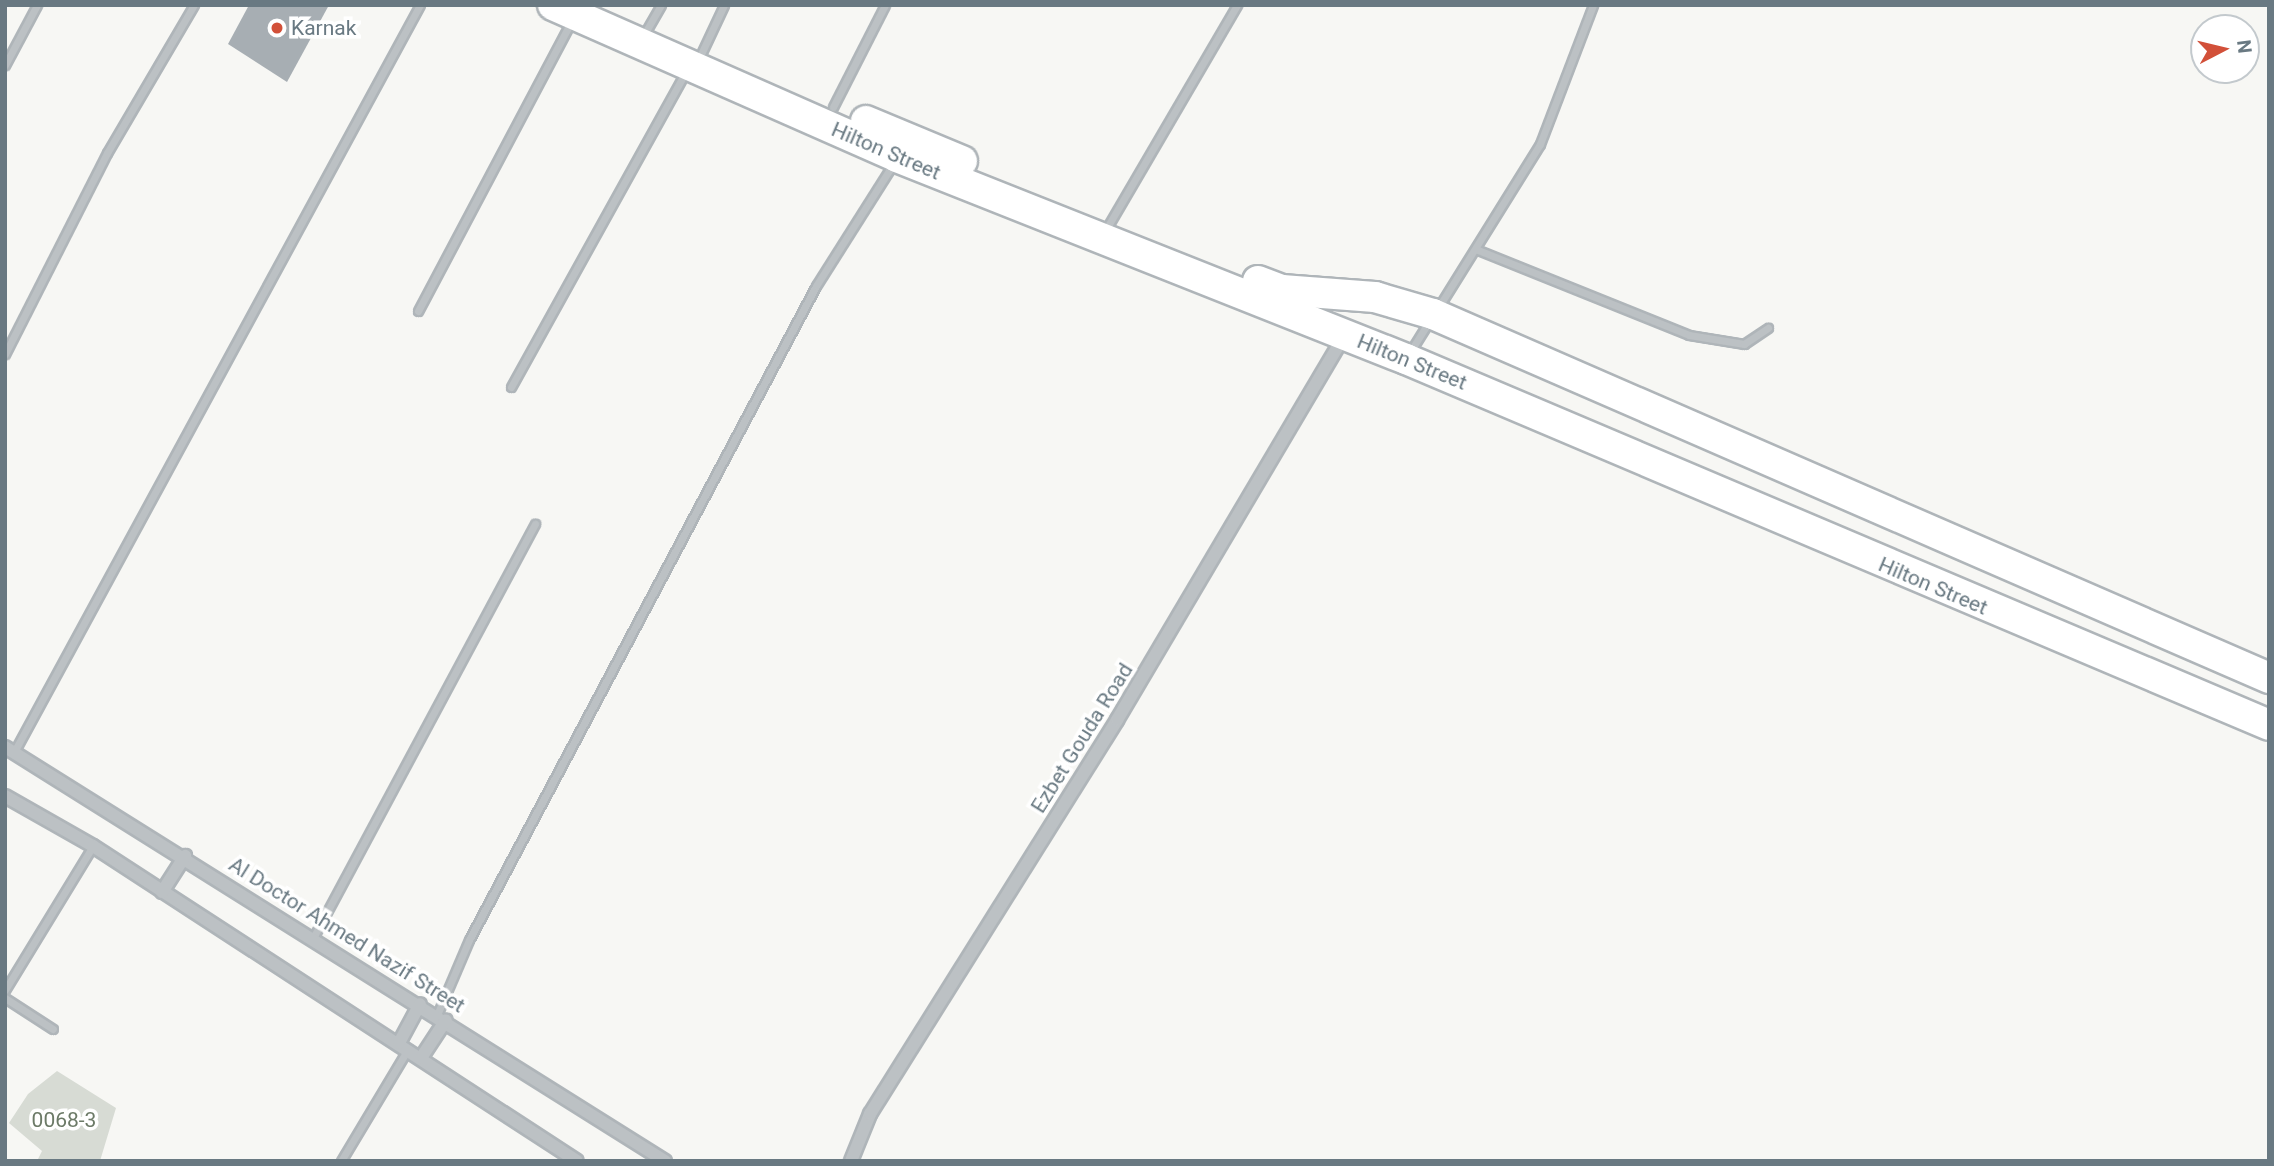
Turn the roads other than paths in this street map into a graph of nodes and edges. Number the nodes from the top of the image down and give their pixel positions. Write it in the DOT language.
graph roads {
  1 [pos="37,5"];
  2 [pos="194,5"];
  3 [pos="420,5"];
  4 [pos="724,5"];
  5 [pos="885,5"];
  6 [pos="1237,5"];
  7 [pos="1593,5"];
  8 [pos="576,9"];
  9 [pos="649,26"];
  10 [pos="695,60"];
  11 [pos="5,65"];
  12 [pos="833,107"];
  13 [pos="903,150"];
  14 [pos="1105,230"];
  15 [pos="1478,250"];
  16 [pos="418,311"];
  17 [pos="1433,314"];
  18 [pos="1768,328"];
  19 [pos="1345,334"];
  20 [pos="5,354"];
  21 [pos="1406,359"];
  22 [pos="510,387"];
  23 [pos="536,524"];
  24 [pos="2269,678"];
  25 [pos="2269,725"];
  26 [pos="10,749"];
  27 [pos="5,796"];
  28 [pos="93,846"];
  29 [pos="185,856"];
  30 [pos="162,892"];
  31 [pos="313,938"];
  32 [pos="5,990"];
  33 [pos="5,998"];
  34 [pos="420,1004"];
  35 [pos="441,1017"];
  36 [pos="54,1029"];
  37 [pos="403,1046"];
  38 [pos="421,1058"];
  39 [pos="341,1161"];
  40 [pos="577,1161"];
  41 [pos="665,1161"];
  42 [pos="851,1161"];
  1 -- 11 [label="street"];
  2 -- 20 [label="street"];
  3 -- 26 [label="street"];
  4 -- 10 [label="street"];
  5 -- 12 [label="street"];
  6 -- 14 [label="street"];
  7 -- 15 [label="street"];
  8 -- 9 [label="main road, Hilton Street"];
  8 -- 16 [label="street"];
  9 -- 10 [label="main road, Hilton Street"];
  10 -- 12 [label="main road, Hilton Street"];
  10 -- 13 [label="main road, Hilton Street"];
  10 -- 22 [label="street"];
  12 -- 13 [label="main road, Hilton Street"];
  13 -- 14 [label="main road, Hilton Street"];
  13 -- 35 [label="street"];
  14 -- 17 [label="main road, Hilton Street"];
  14 -- 19 [label="main road, Hilton Street"];
  15 -- 17 [label="street"];
  15 -- 18 [label="street"];
  17 -- 21 [label="street"];
  17 -- 24 [label="main road, Hilton Street"];
  19 -- 21 [label="main road, Hilton Street"];
  19 -- 42 [label="street, Ezbet Gouda Road"];
  21 -- 25 [label="main road, Hilton Street"];
  23 -- 31 [label="street"];
  26 -- 29 [label="street, Al Doctor Ahmed Nazif Street"];
  27 -- 28 [label="street"];
  28 -- 30 [label="street"];
  28 -- 32 [label="street"];
  29 -- 30 [label="street"];
  29 -- 31 [label="street, Al Doctor Ahmed Nazif Street"];
  30 -- 37 [label="street"];
  31 -- 34 [label="street, Al Doctor Ahmed Nazif Street"];
  33 -- 36 [label="street"];
  34 -- 35 [label="street, Al Doctor Ahmed Nazif Street"];
  34 -- 37 [label="street"];
  35 -- 38 [label="street"];
  35 -- 41 [label="street, Al Doctor Ahmed Nazif Street"];
  37 -- 38 [label="street"];
  37 -- 39 [label="street"];
  38 -- 40 [label="street"];
}
